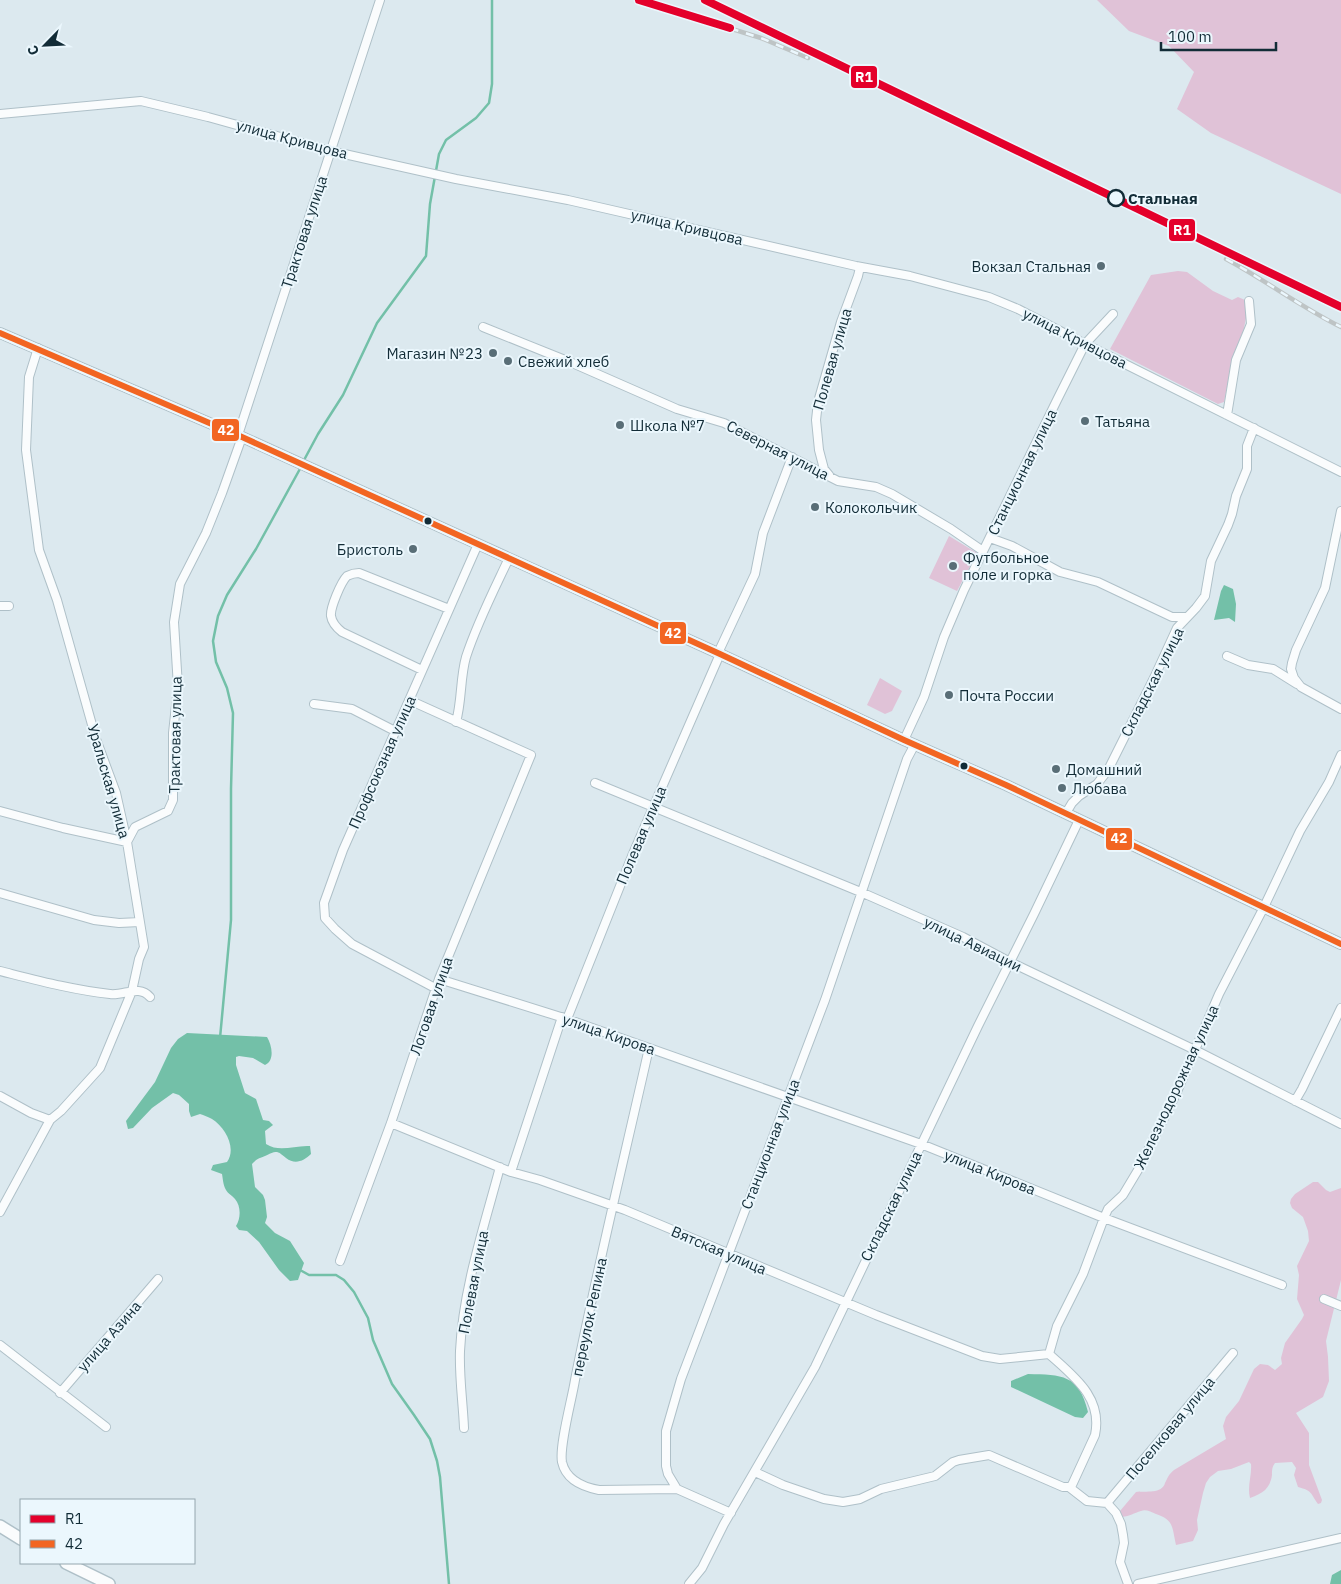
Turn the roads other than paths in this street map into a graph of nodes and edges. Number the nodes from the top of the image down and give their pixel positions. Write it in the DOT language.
graph roads {
  1 [pos="380,0"];
  2 [pos="0,114"];
  3 [pos="331,151"];
  4 [pos="860,267"];
  5 [pos="1249,301"];
  6 [pos="1113,314"];
  7 [pos="483,327"];
  8 [pos="0,333"];
  9 [pos="1085,344"];
  10 [pos="38,348"];
  11 [pos="1227,415"];
  12 [pos="1254,428"];
  13 [pos="240,436"];
  14 [pos="792,457"];
  15 [pos="1341,472"];
  16 [pos="832,478"];
  17 [pos="1341,511"];
  18 [pos="990,538"];
  19 [pos="478,544"];
  20 [pos="984,551"];
  21 [pos="509,558"];
  22 [pos="0,606"];
  23 [pos="9,606"];
  24 [pos="449,609"];
  25 [pos="1186,618"];
  26 [pos="719,653"];
  27 [pos="1227,656"];
  28 [pos="422,670"];
  29 [pos="1301,687"];
  30 [pos="409,700"];
  31 [pos="314,704"];
  32 [pos="1341,709"];
  33 [pos="456,722"];
  34 [pos="395,731"];
  35 [pos="904,740"];
  36 [pos="915,744"];
  37 [pos="1341,755"];
  38 [pos="595,783"];
  39 [pos="653,807"];
  40 [pos="0,811"];
  41 [pos="1066,813"];
  42 [pos="1079,820"];
  43 [pos="127,842"];
  44 [pos="0,892"];
  45 [pos="863,893"];
  46 [pos="1264,908"];
  47 [pos="140,922"];
  48 [pos="1341,944"];
  49 [pos="1010,962"];
  50 [pos="0,971"];
  51 [pos="439,978"];
  52 [pos="435,988"];
  53 [pos="132,990"];
  54 [pos="150,997"];
  55 [pos="1341,1008"];
  56 [pos="565,1018"];
  57 [pos="649,1048"];
  58 [pos="1195,1050"];
  59 [pos="0,1096"];
  60 [pos="788,1097"];
  61 [pos="1295,1101"];
  62 [pos="50,1120"];
  63 [pos="391,1123"];
  64 [pos="1341,1124"];
  65 [pos="921,1144"];
  66 [pos="500,1167"];
  67 [pos="511,1172"];
  68 [pos="614,1206"];
  69 [pos="0,1212"];
  70 [pos="1104,1218"];
  71 [pos="728,1254"];
  72 [pos="340,1260"];
  73 [pos="158,1279"];
  74 [pos="1282,1286"];
  75 [pos="1324,1299"];
  76 [pos="845,1302"];
  77 [pos="1341,1306"];
  78 [pos="0,1345"];
  79 [pos="1233,1353"];
  80 [pos="1050,1354"];
  81 [pos="60,1392"];
  82 [pos="106,1427"];
  83 [pos="464,1428"];
  84 [pos="755,1472"];
  85 [pos="1068,1487"];
  86 [pos="678,1489"];
  87 [pos="1107,1504"];
  88 [pos="731,1513"];
  89 [pos="0,1526"];
  90 [pos="1341,1538"];
  91 [pos="20,1539"];
  92 [pos="68,1564"];
  93 [pos="110,1584"];
  94 [pos="689,1584"];
  95 [pos="1128,1584"];
  96 [pos="1138,1584"];
  1 -- 3 [label="street, Трактовая улица"];
  2 -- 3 [label="street, улица Кривцова"];
  3 -- 4 [label="street, улица Кривцова"];
  3 -- 13 [label="street, Трактовая улица"];
  4 -- 9 [label="street, улица Кривцова"];
  4 -- 16 [label="street, Полевая улица"];
  5 -- 11 [label="street"];
  6 -- 9 [label="street, Станционная улица"];
  7 -- 14 [label="street, Северная улица"];
  8 -- 10 [label="main road"];
  9 -- 11 [label="street, улица Кривцова"];
  9 -- 18 [label="street, Станционная улица"];
  10 -- 13 [label="main road"];
  10 -- 43 [label="street, Уральская улица"];
  11 -- 12 [label="street, улица Кривцова"];
  12 -- 15 [label="street, улица Кривцова"];
  12 -- 25 [label="street, Складская улица"];
  13 -- 19 [label="main road"];
  13 -- 43 [label="street, Трактовая улица"];
  14 -- 16 [label="street, Северная улица"];
  14 -- 26 [label="street, Полевая улица"];
  16 -- 20 [label="street, Северная улица"];
  17 -- 29 [label="street"];
  18 -- 20 [label="street, Станционная улица"];
  18 -- 25 [label="street"];
  19 -- 21 [label="main road"];
  19 -- 24 [label="street, Профсоюзная улица"];
  20 -- 35 [label="street, Станционная улица"];
  21 -- 26 [label="main road"];
  21 -- 33 [label="street"];
  22 -- 23 [label="street"];
  24 -- 28 [label="street, Профсоюзная улица"];
  24 -- 28 [label="street"];
  25 -- 41 [label="street, Складская улица"];
  26 -- 35 [label="main road"];
  26 -- 39 [label="street, Полевая улица"];
  27 -- 29 [label="street"];
  28 -- 30 [label="street, Профсоюзная улица"];
  29 -- 32 [label="street"];
  30 -- 33 [label="street"];
  30 -- 34 [label="street, Профсоюзная улица"];
  31 -- 34 [label="street"];
  33 -- 51 [label="street, Логовая улица"];
  34 -- 52 [label="street, Профсоюзная улица"];
  35 -- 36 [label="main road"];
  36 -- 41 [label="main road"];
  36 -- 45 [label="street, Станционная улица"];
  37 -- 46 [label="street, Железнодорожная улица"];
  38 -- 39 [label="street, улица Авиации"];
  39 -- 45 [label="street, улица Авиации"];
  39 -- 56 [label="street, Полевая улица"];
  40 -- 43 [label="street"];
  41 -- 42 [label="main road"];
  42 -- 46 [label="main road"];
  42 -- 49 [label="street, Складская улица"];
  43 -- 47 [label="street, Уральская улица"];
  44 -- 47 [label="street"];
  45 -- 49 [label="street, улица Авиации"];
  45 -- 60 [label="street, Станционная улица"];
  46 -- 48 [label="main road"];
  46 -- 58 [label="street, Железнодорожная улица"];
  47 -- 53 [label="street, Уральская улица"];
  49 -- 58 [label="street, улица Авиации"];
  49 -- 65 [label="street, Складская улица"];
  50 -- 53 [label="street"];
  51 -- 52 [label="street, Логовая улица"];
  51 -- 56 [label="street, улица Кирова"];
  52 -- 63 [label="street, Логовая улица"];
  53 -- 54 [label="street"];
  53 -- 62 [label="street, Уральская улица"];
  55 -- 61 [label="street"];
  56 -- 57 [label="street, улица Кирова"];
  56 -- 67 [label="street, Полевая улица"];
  57 -- 60 [label="street, улица Кирова"];
  57 -- 68 [label="street, переулок Репина"];
  58 -- 61 [label="street, улица Авиации"];
  58 -- 70 [label="street, Железнодорожная улица"];
  59 -- 62 [label="street"];
  60 -- 65 [label="street, улица Кирова"];
  60 -- 71 [label="street, Станционная улица"];
  61 -- 64 [label="street, улица Авиации"];
  62 -- 69 [label="street, Уральская улица"];
  63 -- 66 [label="street, Вятская улица"];
  63 -- 72 [label="street, Логовая улица"];
  65 -- 70 [label="street, улица Кирова"];
  65 -- 76 [label="street, Складская улица"];
  66 -- 67 [label="street, Вятская улица"];
  66 -- 83 [label="street, Полевая улица"];
  67 -- 68 [label="street, Вятская улица"];
  68 -- 71 [label="street, Вятская улица"];
  68 -- 86 [label="street, переулок Репина"];
  70 -- 74 [label="street, улица Кирова"];
  70 -- 80 [label="street, Железнодорожная улица"];
  71 -- 76 [label="street, Вятская улица"];
  71 -- 86 [label="street, Станционная улица"];
  73 -- 81 [label="street, улица Азина"];
  75 -- 77 [label="street"];
  76 -- 80 [label="street, Вятская улица"];
  76 -- 84 [label="street, Складская улица"];
  78 -- 81 [label="street"];
  79 -- 87 [label="street, Поселковая улица"];
  80 -- 85 [label="street"];
  81 -- 82 [label="street"];
  84 -- 85 [label="street"];
  84 -- 88 [label="street, Складская улица"];
  85 -- 87 [label="street"];
  86 -- 88 [label="street"];
  87 -- 95 [label="street"];
  88 -- 94 [label="street, Складская улица"];
  89 -- 91 [label="highway"];
  90 -- 96 [label="street"];
  92 -- 93 [label="highway"];
}
